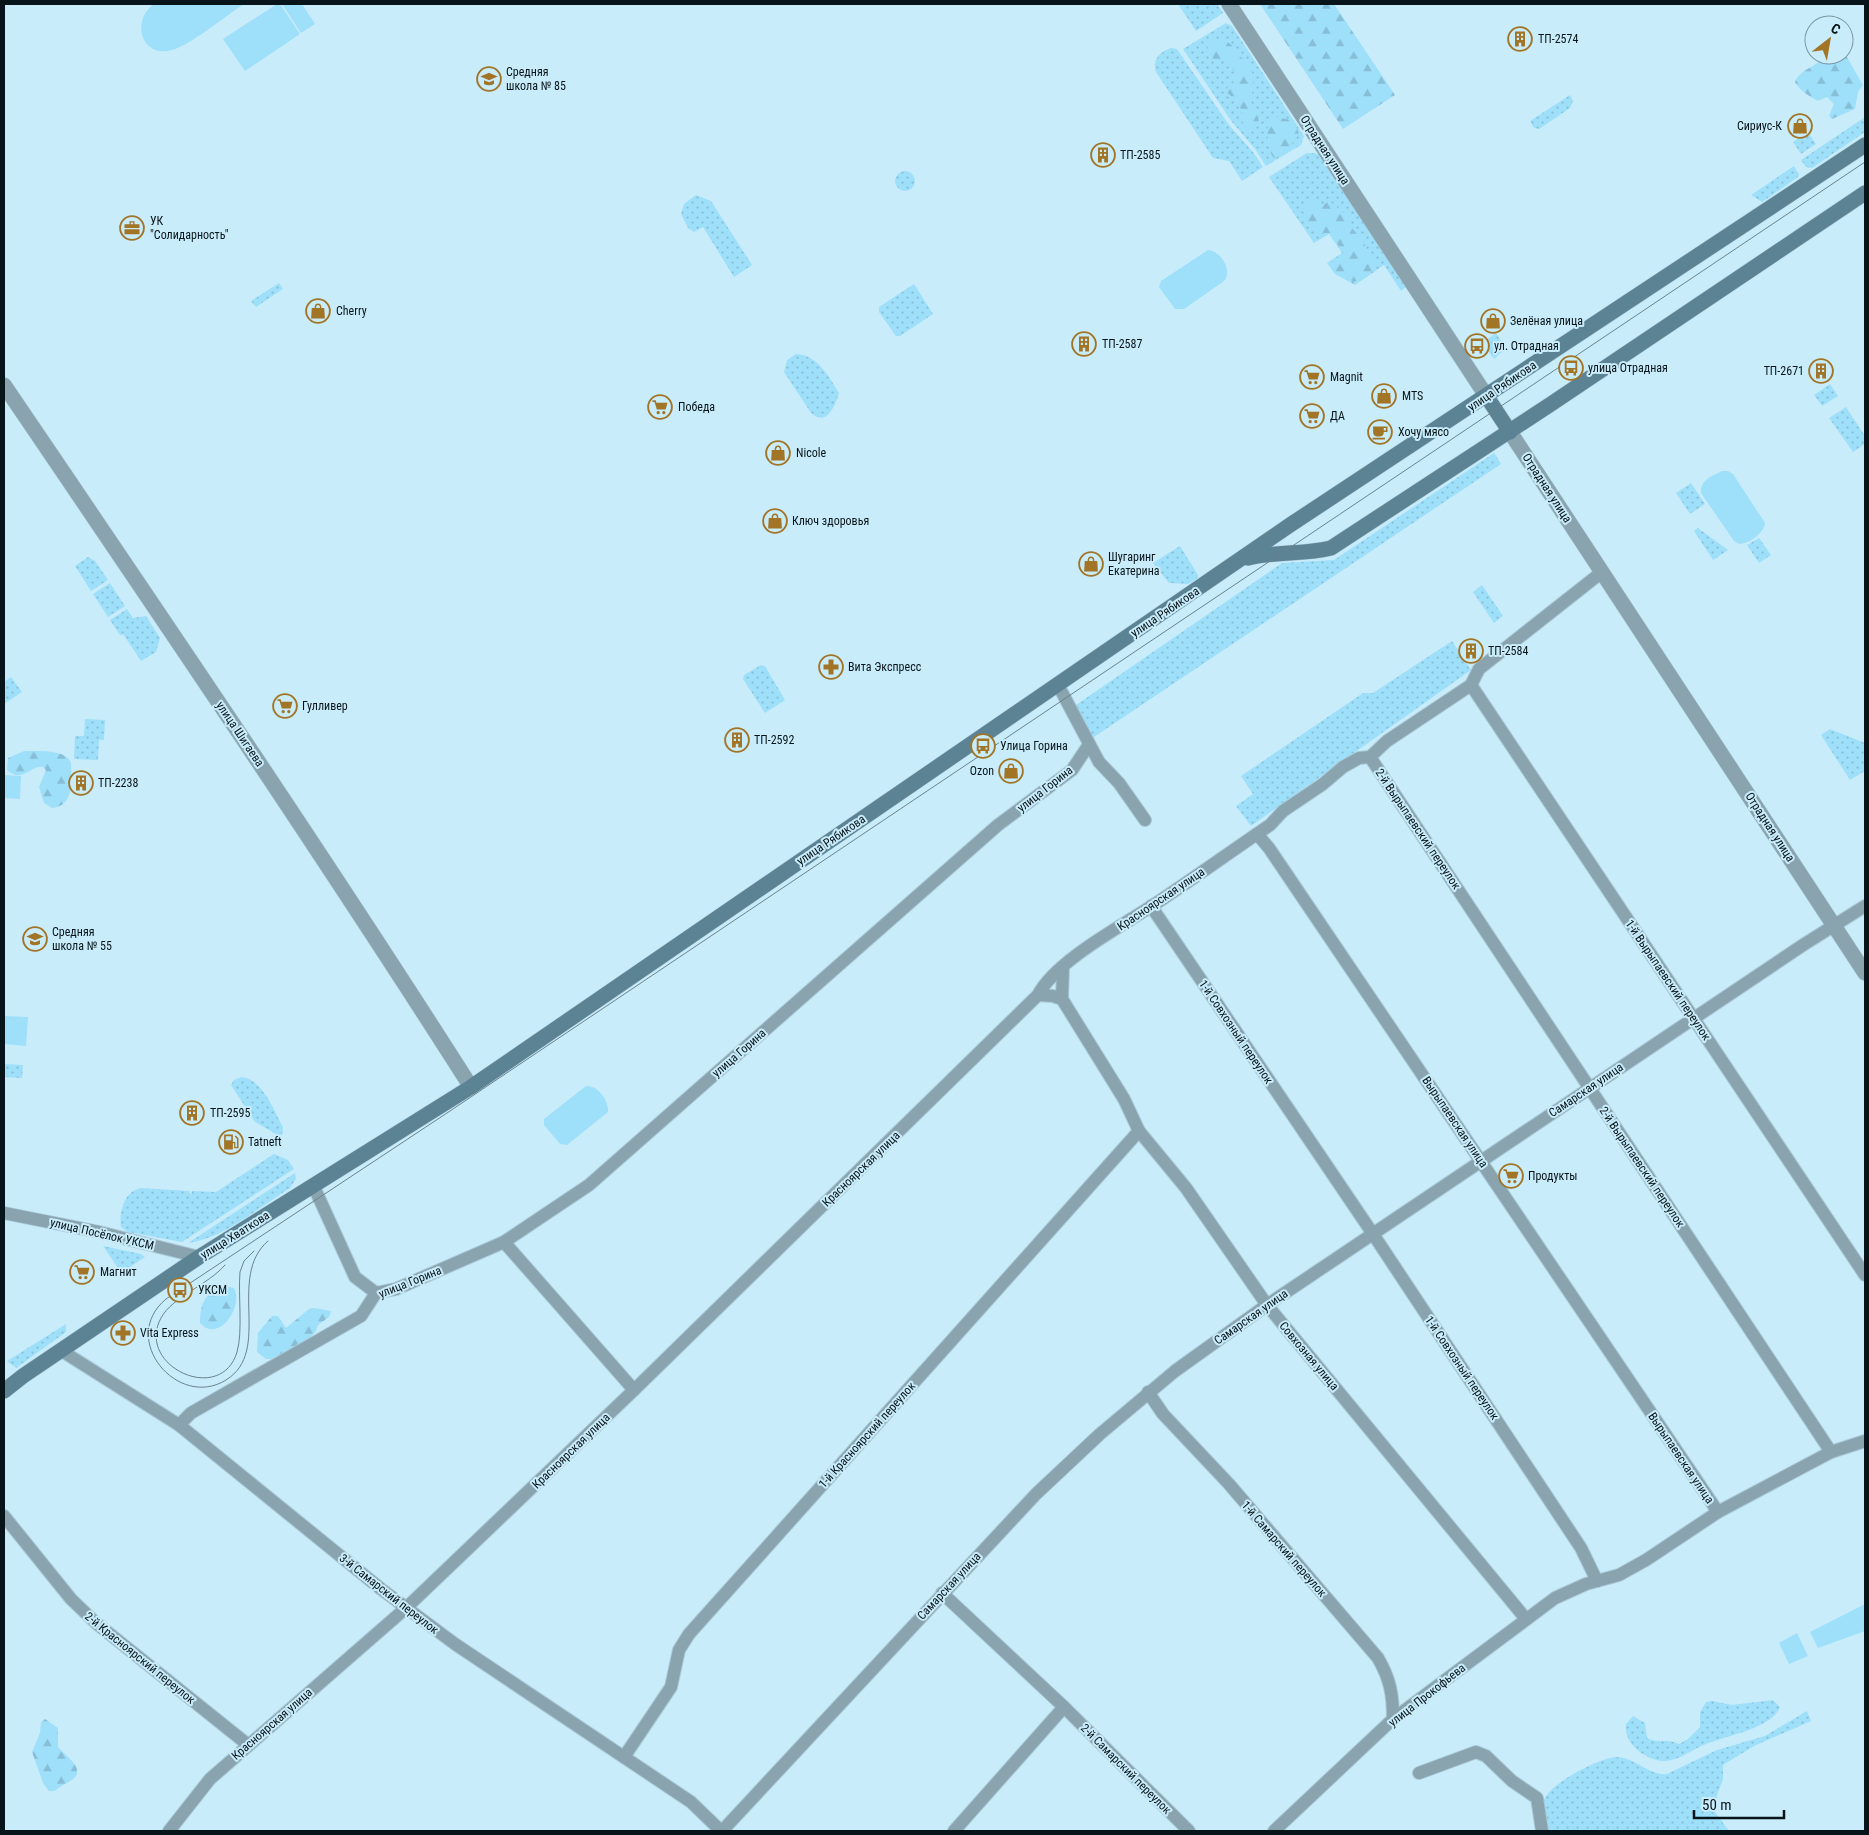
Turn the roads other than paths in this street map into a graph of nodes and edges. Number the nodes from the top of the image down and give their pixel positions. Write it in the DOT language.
graph roads {
  1 [pos="1229,4"];
  2 [pos="1865,145"];
  3 [pos="1865,193"];
  4 [pos="4,385"];
  5 [pos="1487,397"];
  6 [pos="1510,432"];
  7 [pos="1242,560"];
  8 [pos="1602,572"];
  9 [pos="1058,685"];
  10 [pos="1471,685"];
  11 [pos="1088,746"];
  12 [pos="1370,757"];
  13 [pos="1146,820"];
  14 [pos="1257,834"];
  15 [pos="1151,906"];
  16 [pos="1865,906"];
  17 [pos="1835,926"];
  18 [pos="1063,968"];
  19 [pos="1865,973"];
  20 [pos="1038,995"];
  21 [pos="1062,999"];
  22 [pos="1694,1018"];
  23 [pos="471,1087"];
  24 [pos="1590,1088"];
  25 [pos="1139,1131"];
  26 [pos="1481,1161"];
  27 [pos="314,1187"];
  28 [pos="4,1213"];
  29 [pos="1373,1234"];
  30 [pos="504,1242"];
  31 [pos="199,1257"];
  32 [pos="1865,1276"];
  33 [pos="376,1293"];
  34 [pos="1267,1305"];
  35 [pos="62,1351"];
  36 [pos="634,1390"];
  37 [pos="4,1392"];
  38 [pos="1148,1392"];
  39 [pos="179,1425"];
  40 [pos="1865,1441"];
  41 [pos="1830,1452"];
  42 [pos="1718,1512"];
  43 [pos="4,1516"];
  44 [pos="1597,1581"];
  45 [pos="942,1593"];
  46 [pos="406,1608"];
  47 [pos="1526,1619"];
  48 [pos="1064,1707"];
  49 [pos="1393,1719"];
  50 [pos="247,1744"];
  51 [pos="624,1757"];
  52 [pos="1419,1773"];
  53 [pos="170,1831"];
  54 [pos="721,1831"];
  55 [pos="954,1831"];
  56 [pos="1189,1831"];
  57 [pos="1274,1831"];
  58 [pos="1542,1831"];
  1 -- 5 [label="street, Отрадная улица"];
  2 -- 5 [label="main road, улица Рябикова"];
  3 -- 6 [label="main road"];
  4 -- 23 [label="street, улица Шигаева"];
  5 -- 6 [label="main road, Отрадная улица"];
  5 -- 7 [label="main road, улица Рябикова"];
  6 -- 7 [label="main road"];
  6 -- 8 [label="street, Отрадная улица"];
  7 -- 9 [label="main road, улица Рябикова"];
  8 -- 10 [label="street, Красноярская улица"];
  8 -- 17 [label="street, Отрадная улица"];
  9 -- 11 [label="street"];
  9 -- 23 [label="main road, улица Рябикова"];
  10 -- 12 [label="street, Красноярская улица"];
  10 -- 22 [label="street, 1-й Вырыпаевский переулок"];
  11 -- 13 [label="street"];
  11 -- 30 [label="street, улица Горина"];
  12 -- 14 [label="street, Красноярская улица"];
  12 -- 24 [label="street, 2-й Вырыпаевский переулок"];
  14 -- 15 [label="street, Красноярская улица"];
  14 -- 26 [label="street, Вырыпаевская улица"];
  15 -- 18 [label="street, Красноярская улица"];
  15 -- 29 [label="street, 1-й Совхозный переулок"];
  16 -- 17 [label="street, Самарская улица"];
  17 -- 19 [label="street, Отрадная улица"];
  17 -- 22 [label="street, Самарская улица"];
  18 -- 20 [label="street, Красноярская улица"];
  18 -- 21 [label="street"];
  20 -- 21 [label="street"];
  20 -- 36 [label="street, Красноярская улица"];
  21 -- 25 [label="street, Совхозная улица"];
  22 -- 24 [label="street, Самарская улица"];
  22 -- 32 [label="street, 1-й Вырыпаевский переулок"];
  23 -- 27 [label="main road, улица Хваткова"];
  24 -- 26 [label="street, Самарская улица"];
  24 -- 41 [label="street, 2-й Вырыпаевский переулок"];
  25 -- 34 [label="street, Совхозная улица"];
  25 -- 51 [label="street, 1-й Красноярский переулок"];
  26 -- 29 [label="street, Самарская улица"];
  26 -- 42 [label="street, Вырыпаевская улица"];
  27 -- 31 [label="main road, улица Хваткова"];
  27 -- 33 [label="street"];
  28 -- 31 [label="street, улица Посёлок УКСМ"];
  29 -- 34 [label="street, Самарская улица"];
  29 -- 44 [label="street, 1-й Совхозный переулок"];
  30 -- 33 [label="street, улица Горина"];
  30 -- 36 [label="street"];
  31 -- 35 [label="main road, улица Хваткова"];
  33 -- 39 [label="street, улица Горина"];
  34 -- 38 [label="street, Самарская улица"];
  34 -- 47 [label="street, Совхозная улица"];
  35 -- 37 [label="main road, улица Хваткова"];
  35 -- 39 [label="street, 3-й Самарский переулок"];
  36 -- 46 [label="street, Красноярская улица"];
  38 -- 45 [label="street, Самарская улица"];
  38 -- 49 [label="street, 1-й Самарский переулок"];
  39 -- 46 [label="street, 3-й Самарский переулок"];
  40 -- 41 [label="street"];
  41 -- 42 [label="street"];
  42 -- 44 [label="street"];
  43 -- 50 [label="street, 2-й Красноярский переулок"];
  44 -- 47 [label="street, улица Прокофьева"];
  45 -- 48 [label="street, 2-й Самарский переулок"];
  45 -- 54 [label="street, Самарская улица"];
  46 -- 50 [label="street, Красноярская улица"];
  46 -- 51 [label="street, 3-й Самарский переулок"];
  47 -- 49 [label="street, улица Прокофьева"];
  48 -- 55 [label="street"];
  48 -- 56 [label="street, 2-й Самарский переулок"];
  49 -- 57 [label="street, улица Прокофьева"];
  50 -- 53 [label="street, Красноярская улица"];
  51 -- 54 [label="street, 3-й Самарский переулок"];
  52 -- 58 [label="street"];
}
